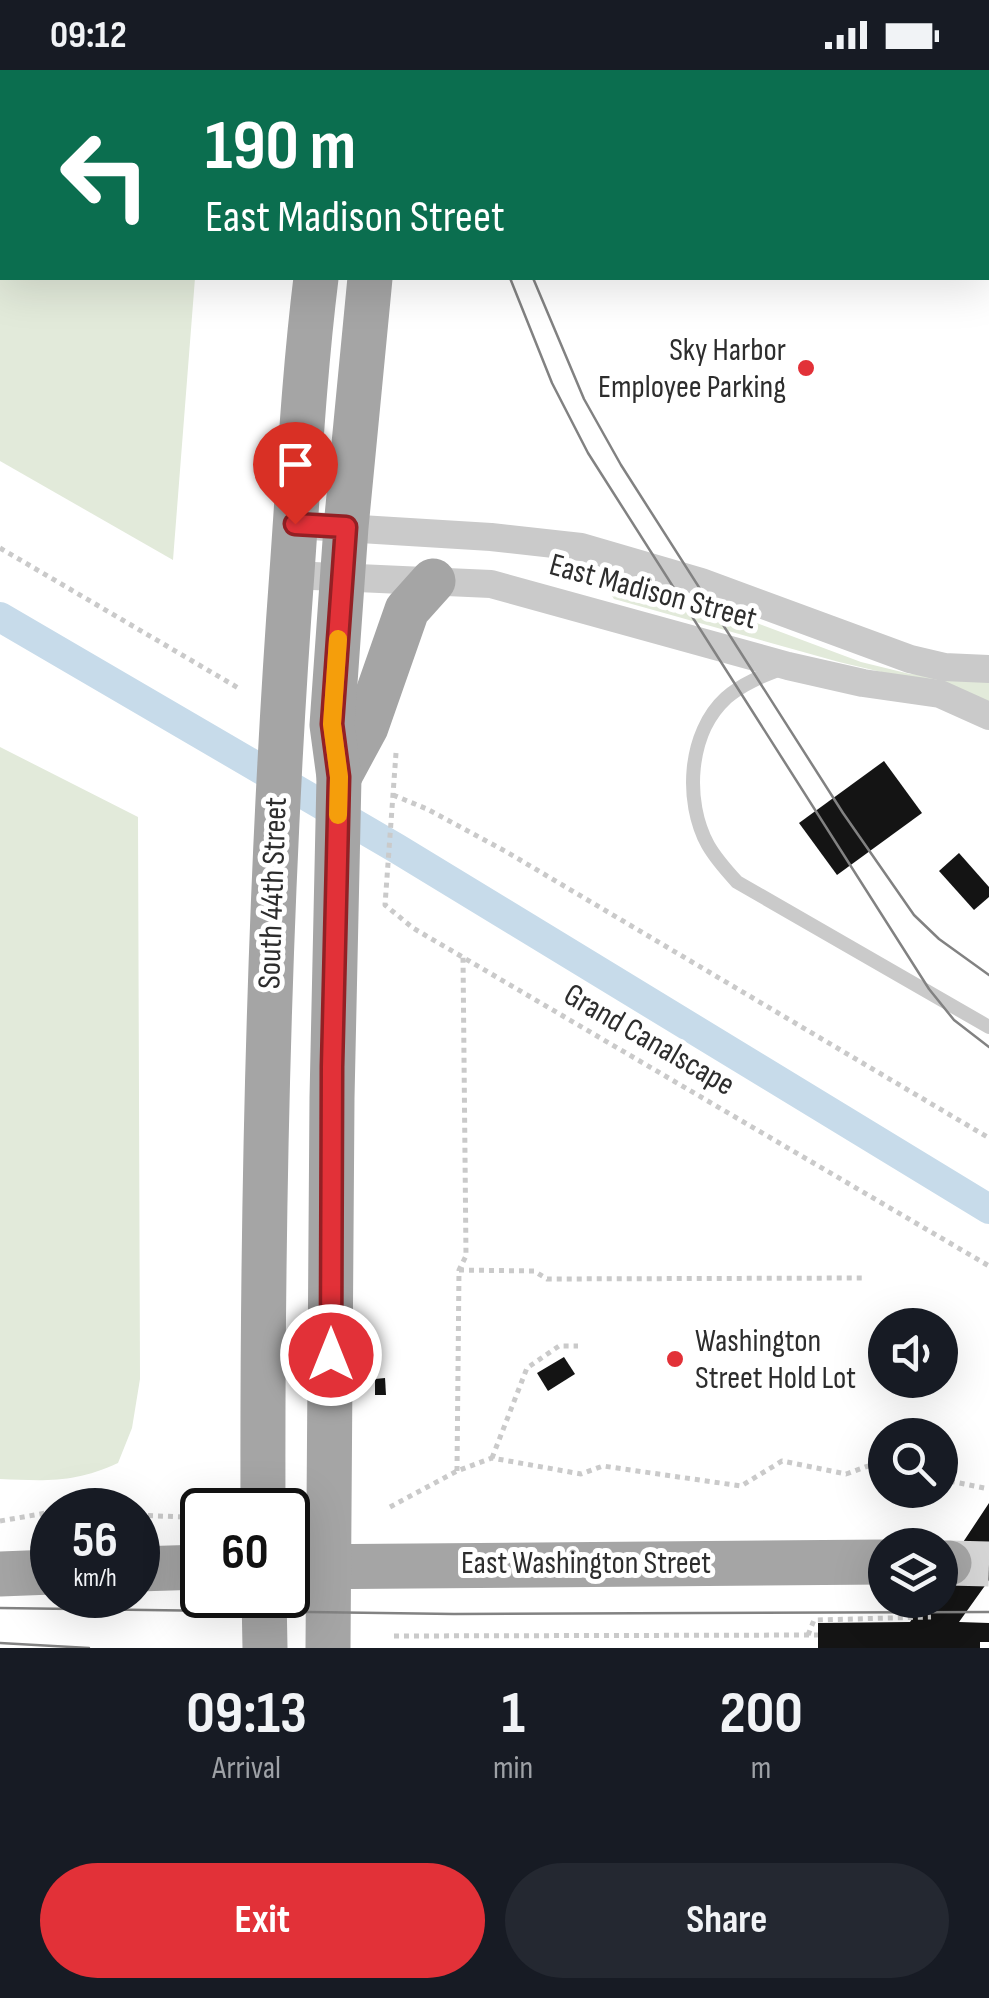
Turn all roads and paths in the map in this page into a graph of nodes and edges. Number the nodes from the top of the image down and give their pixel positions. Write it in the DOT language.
graph roads {
  1 [pos="316,280"];
  2 [pos="370,280"];
  3 [pos="295,524"];
  4 [pos="346,527"];
  5 [pos="0,548"];
  6 [pos="292,575"];
  7 [pos="342,577"];
  8 [pos="432,580"];
  9 [pos="788,666"];
  10 [pos="989,668"];
  11 [pos="240,689"];
  12 [pos="989,716"];
  13 [pos="339,777"];
  14 [pos="463,957"];
  15 [pos="989,1027"];
  16 [pos="989,1138"];
  17 [pos="989,1266"];
  18 [pos="459,1270"];
  19 [pos="862,1278"];
  20 [pos="578,1346"];
  21 [pos="492,1458"];
  22 [pos="868,1466"];
  23 [pos="457,1470"];
  24 [pos="958,1483"];
  25 [pos="263,1488"];
  26 [pos="989,1489"];
  27 [pos="390,1507"];
  28 [pos="30,1516"];
  29 [pos="0,1521"];
  30 [pos="310,1525"];
  31 [pos="868,1562"];
  32 [pos="310,1567"];
  33 [pos="30,1573"];
  34 [pos="0,1574"];
  35 [pos="310,1575"];
  36 [pos="264,1618"];
  37 [pos="892,1618"];
  38 [pos="808,1635"];
  39 [pos="818,1635"];
  40 [pos="394,1636"];
  41 [pos="265,1648"];
  42 [pos="328,1648"];
  1 -- 3 [label="main road, South 44th Street"];
  2 -- 4 [label="main road, South 44th Street"];
  3 -- 4 [label="street, East Madison Street"];
  3 -- 6 [label="main road, South 44th Street"];
  4 -- 7 [label="main road, South 44th Street"];
  4 -- 10 [label="street, East Madison Street"];
  5 -- 11 [label="path"];
  6 -- 7 [label="street, East Madison Street"];
  6 -- 25 [label="main road, South 44th Street"];
  7 -- 8 [label="street, East Madison Street"];
  7 -- 13 [label="main road, South 44th Street"];
  8 -- 9 [label="street, East Madison Street"];
  8 -- 13 [label="main road"];
  9 -- 12 [label="street, East Madison Street"];
  9 -- 15 [label="lane"];
  13 -- 30 [label="main road, South 44th Street"];
  14 -- 16 [label="path, Grand Canalscape"];
  14 -- 17 [label="path, Grand Canalscape"];
  14 -- 18 [label="path"];
  18 -- 19 [label="path"];
  18 -- 23 [label="path"];
  20 -- 21 [label="path"];
  21 -- 22 [label="path"];
  21 -- 23 [label="path"];
  23 -- 27 [label="path"];
  24 -- 26 [label="path"];
  28 -- 29 [label="path"];
  31 -- 32 [label="main road, East Washington Street"];
  33 -- 34 [label="main road"];
  35 -- 42 [label="main road, South 44th Street"];
  36 -- 41 [label="main road"];
  37 -- 38 [label="path"];
  38 -- 39 [label="path"];
  38 -- 40 [label="path"];
}
